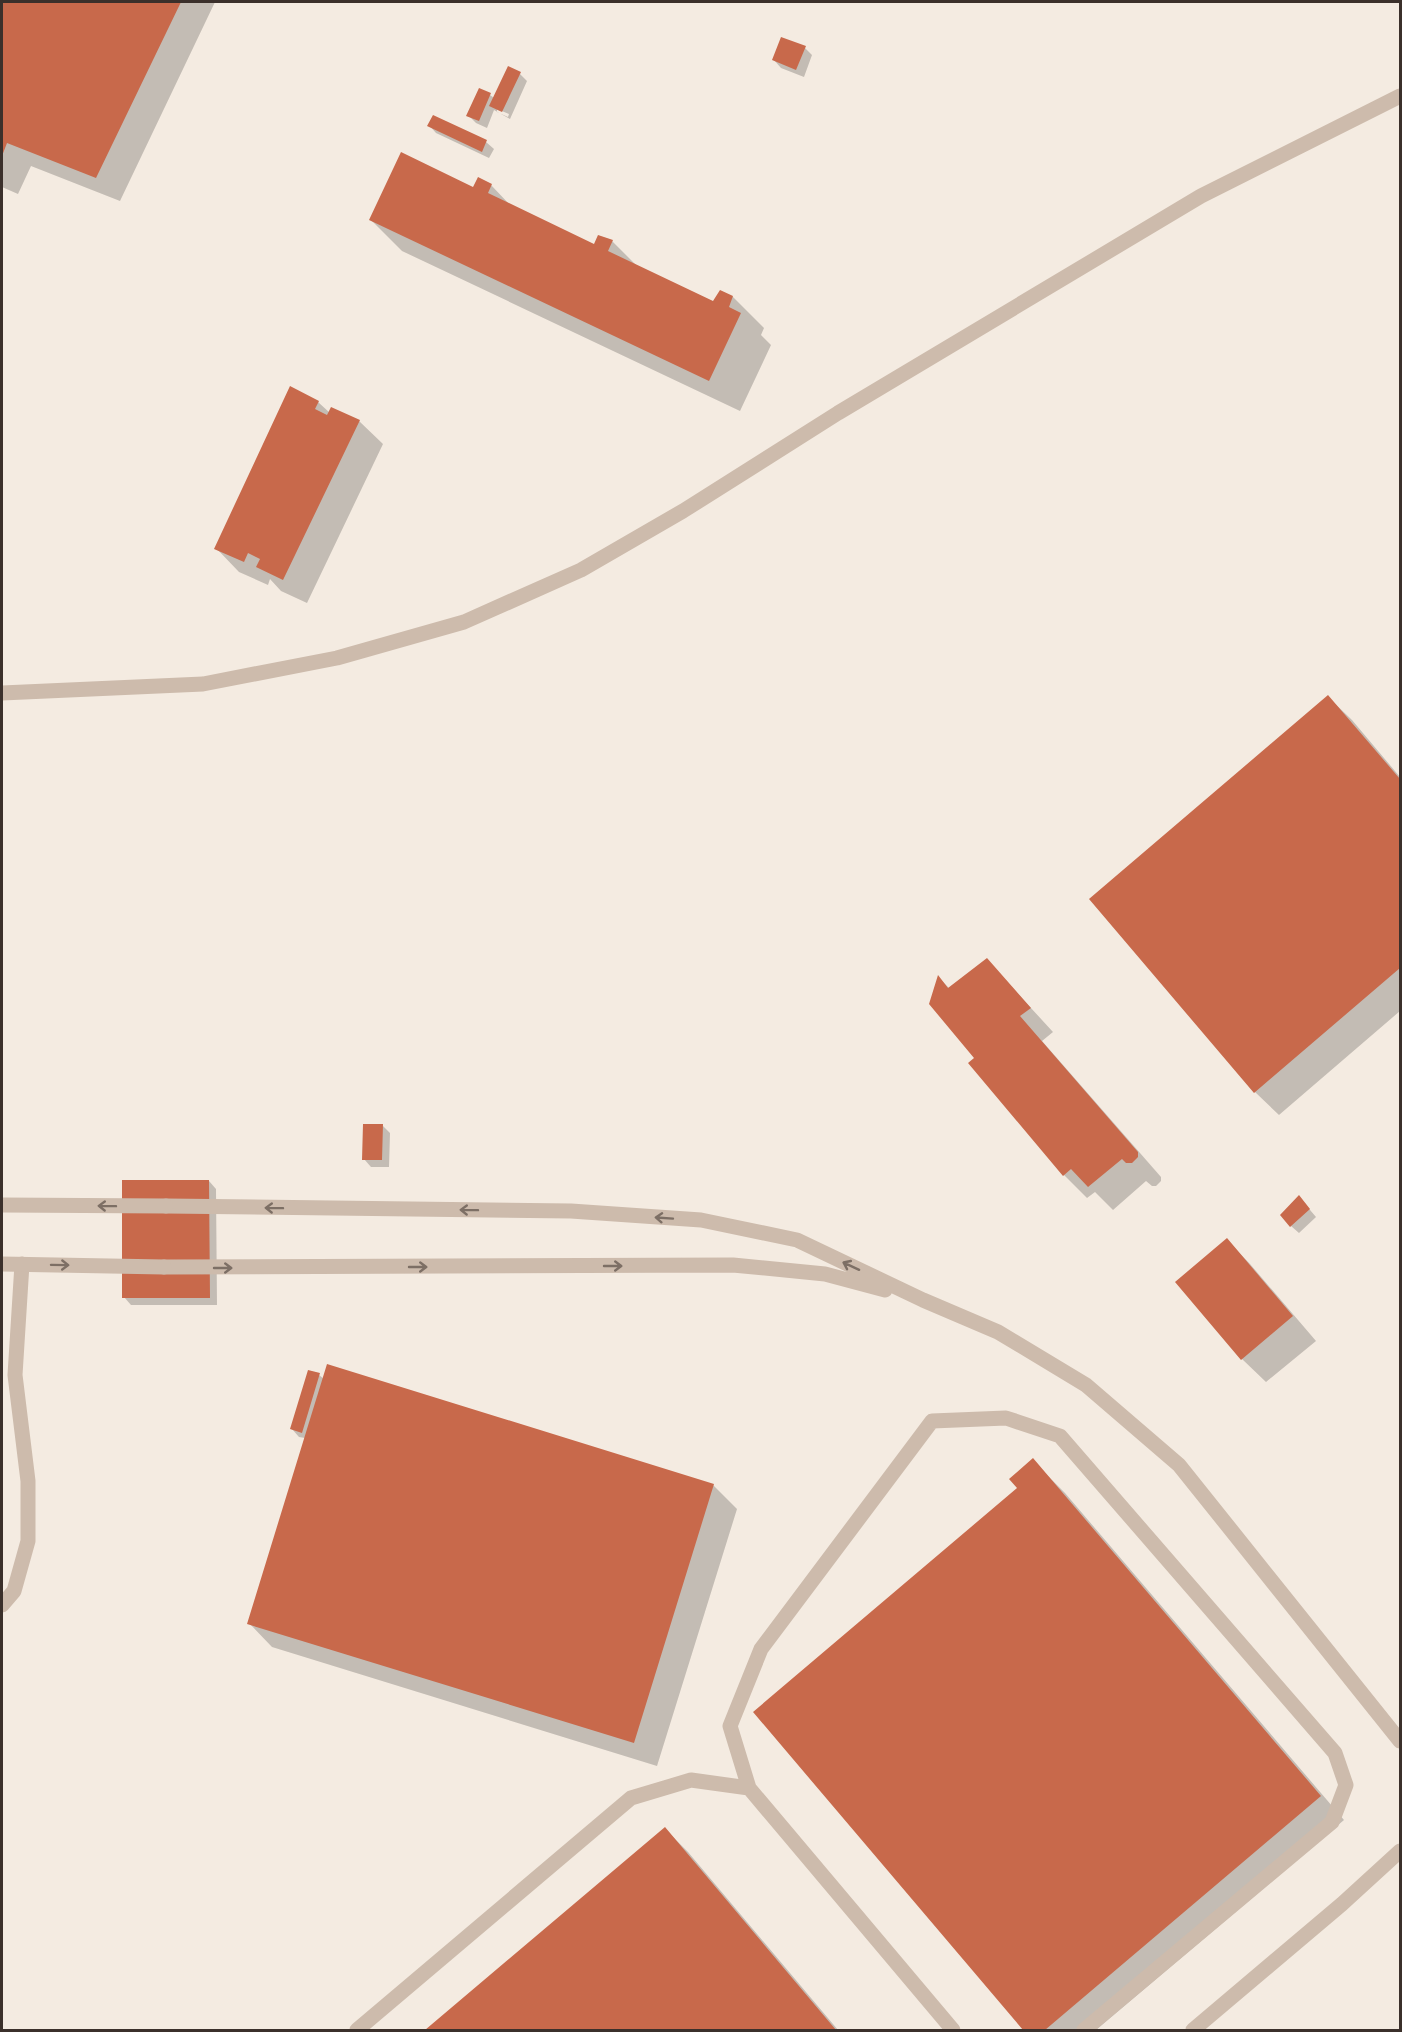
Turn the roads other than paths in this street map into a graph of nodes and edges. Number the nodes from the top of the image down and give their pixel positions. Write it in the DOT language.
graph roads {
  1 [pos="1401,96"];
  2 [pos="2,693"];
  3 [pos="2,1205"];
  4 [pos="2,1264"];
  5 [pos="22,1264"];
  6 [pos="923,1300"];
  7 [pos="2,1605"];
  8 [pos="1401,1741"];
  9 [pos="749,1788"];
  10 [pos="1401,1851"];
  11 [pos="357,2031"];
  12 [pos="953,2031"];
  13 [pos="1084,2031"];
  14 [pos="1192,2031"];
  1 -- 2 [label="street"];
  6 -- 3 [label="street, one-way"];
  4 -- 5 [label="street"];
  5 -- 6 [label="street, one-way"];
  5 -- 7 [label="street"];
  6 -- 8 [label="street"];
  9 -- 11 [label="street"];
  9 -- 12 [label="street"];
  9 -- 13 [label="street"];
  10 -- 14 [label="street"];
}
